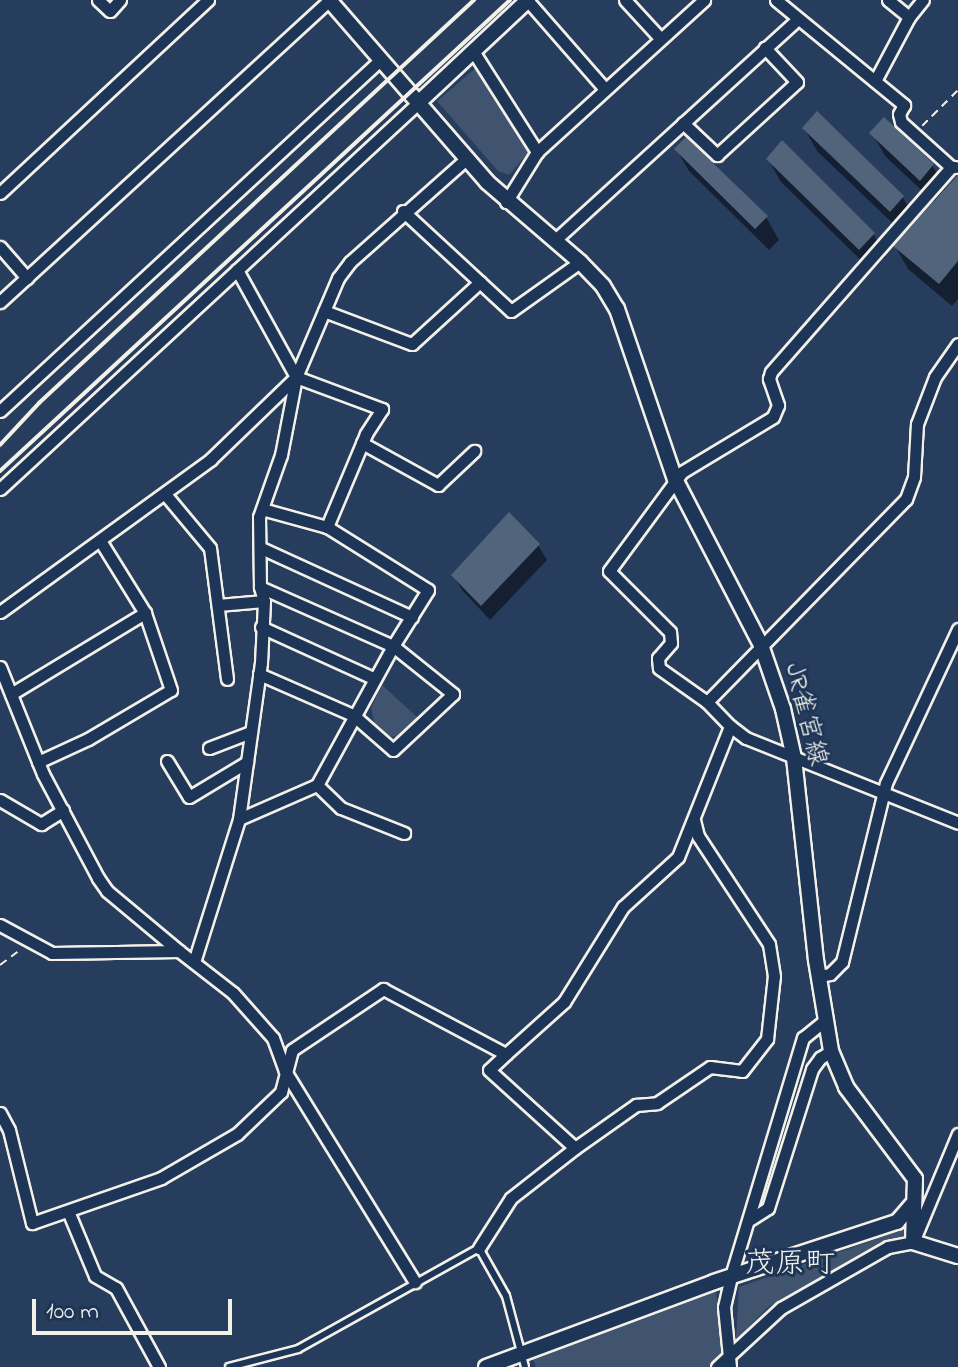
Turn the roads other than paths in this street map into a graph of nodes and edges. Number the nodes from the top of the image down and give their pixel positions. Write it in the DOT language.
graph roads {
  1 [pos="98,0"];
  2 [pos="120,0"];
  3 [pos="329,0"];
  4 [pos="528,0"];
  5 [pos="625,0"];
  6 [pos="704,0"];
  7 [pos="776,0"];
  8 [pos="888,0"];
  9 [pos="923,0"];
  10 [pos="204,1"];
  11 [pos="909,17"];
  12 [pos="798,19"];
  13 [pos="660,38"];
  14 [pos="765,48"];
  15 [pos="473,51"];
  16 [pos="379,61"];
  17 [pos="875,81"];
  18 [pos="605,89"];
  19 [pos="417,104"];
  20 [pos="683,123"];
  21 [pos="537,152"];
  22 [pos="466,159"];
  23 [pos="954,167"];
  24 [pos="0,193"];
  25 [pos="506,202"];
  26 [pos="403,211"];
  27 [pos="555,240"];
  28 [pos="0,247"];
  29 [pos="580,262"];
  30 [pos="237,270"];
  31 [pos="27,278"];
  32 [pos="480,282"];
  33 [pos="0,302"];
  34 [pos="324,311"];
  35 [pos="958,344"];
  36 [pos="296,377"];
  37 [pos="0,411"];
  38 [pos="362,443"];
  39 [pos="474,451"];
  40 [pos="675,479"];
  41 [pos="0,489"];
  42 [pos="165,494"];
  43 [pos="262,509"];
  44 [pos="327,527"];
  45 [pos="101,542"];
  46 [pos="261,548"];
  47 [pos="260,587"];
  48 [pos="264,601"];
  49 [pos="218,605"];
  50 [pos="0,612"];
  51 [pos="145,613"];
  52 [pos="412,617"];
  53 [pos="261,627"];
  54 [pos="958,629"];
  55 [pos="761,645"];
  56 [pos="393,646"];
  57 [pos="0,667"];
  58 [pos="259,674"];
  59 [pos="227,679"];
  60 [pos="375,679"];
  61 [pos="11,694"];
  62 [pos="707,702"];
  63 [pos="353,715"];
  64 [pos="730,726"];
  65 [pos="251,732"];
  66 [pos="209,748"];
  67 [pos="794,758"];
  68 [pos="167,761"];
  69 [pos="38,762"];
  70 [pos="247,762"];
  71 [pos="317,785"];
  72 [pos="882,793"];
  73 [pos="0,800"];
  74 [pos="63,810"];
  75 [pos="239,819"];
  76 [pos="694,819"];
  77 [pos="958,823"];
  78 [pos="404,833"];
  79 [pos="0,925"];
  80 [pos="179,951"];
  81 [pos="194,962"];
  82 [pos="819,976"];
  83 [pos="824,1021"];
  84 [pos="831,1051"];
  85 [pos="506,1054"];
  86 [pos="285,1071"];
  87 [pos="0,1113"];
  88 [pos="958,1134"];
  89 [pos="575,1148"];
  90 [pos="913,1204"];
  91 [pos="68,1211"];
  92 [pos="751,1219"];
  93 [pos="913,1242"];
  94 [pos="479,1248"];
  95 [pos="958,1256"];
  96 [pos="731,1276"];
  97 [pos="415,1282"];
  98 [pos="729,1354"];
  99 [pos="522,1361"];
  100 [pos="159,1367"];
  101 [pos="229,1367"];
  102 [pos="486,1367"];
  103 [pos="717,1367"];
  104 [pos="730,1367"];
  1 -- 2 [label="street"];
  3 -- 16 [label="street, JR雀宮線"];
  3 -- 31 [label="street"];
  4 -- 15 [label="street"];
  4 -- 18 [label="street"];
  5 -- 13 [label="street"];
  6 -- 13 [label="street"];
  7 -- 12 [label="street"];
  8 -- 11 [label="street"];
  9 -- 11 [label="street"];
  10 -- 24 [label="street"];
  11 -- 17 [label="street"];
  12 -- 14 [label="street"];
  12 -- 17 [label="street"];
  13 -- 18 [label="street"];
  14 -- 20 [label="street"];
  14 -- 20 [label="street"];
  15 -- 19 [label="street"];
  15 -- 21 [label="street"];
  16 -- 19 [label="street, JR雀宮線"];
  16 -- 37 [label="street"];
  17 -- 23 [label="street"];
  18 -- 21 [label="street"];
  19 -- 22 [label="street, JR雀宮線"];
  19 -- 30 [label="street"];
  20 -- 27 [label="street"];
  21 -- 25 [label="street"];
  22 -- 25 [label="street, JR雀宮線"];
  22 -- 26 [label="street"];
  23 -- 40 [label="street"];
  25 -- 27 [label="street, JR雀宮線"];
  26 -- 32 [label="street"];
  26 -- 34 [label="street"];
  27 -- 29 [label="street, JR雀宮線"];
  28 -- 31 [label="street"];
  29 -- 32 [label="street"];
  29 -- 40 [label="street, JR雀宮線"];
  30 -- 36 [label="street"];
  30 -- 41 [label="street"];
  31 -- 33 [label="street"];
  32 -- 34 [label="street"];
  34 -- 36 [label="street"];
  35 -- 55 [label="street"];
  36 -- 38 [label="street"];
  36 -- 42 [label="street"];
  36 -- 43 [label="street"];
  38 -- 39 [label="street"];
  38 -- 44 [label="street"];
  40 -- 55 [label="street, JR雀宮線"];
  40 -- 62 [label="street"];
  42 -- 45 [label="street"];
  42 -- 49 [label="street"];
  43 -- 44 [label="street"];
  43 -- 46 [label="street"];
  44 -- 52 [label="street"];
  45 -- 50 [label="street"];
  45 -- 51 [label="street"];
  46 -- 47 [label="street"];
  46 -- 52 [label="street"];
  47 -- 48 [label="street"];
  47 -- 56 [label="street"];
  48 -- 49 [label="street"];
  48 -- 53 [label="street"];
  49 -- 59 [label="street"];
  51 -- 61 [label="street"];
  51 -- 69 [label="street"];
  52 -- 56 [label="street"];
  53 -- 58 [label="street"];
  53 -- 60 [label="street"];
  54 -- 72 [label="street"];
  55 -- 62 [label="street"];
  55 -- 67 [label="street, JR雀宮線"];
  56 -- 60 [label="street"];
  56 -- 63 [label="street"];
  57 -- 61 [label="street"];
  58 -- 63 [label="street"];
  58 -- 65 [label="street"];
  60 -- 63 [label="street"];
  61 -- 69 [label="street"];
  62 -- 64 [label="street"];
  63 -- 71 [label="street"];
  64 -- 67 [label="street"];
  64 -- 76 [label="street"];
  65 -- 66 [label="street"];
  65 -- 70 [label="street"];
  67 -- 72 [label="street"];
  67 -- 82 [label="street, JR雀宮線"];
  68 -- 70 [label="street"];
  69 -- 74 [label="street"];
  70 -- 75 [label="street"];
  71 -- 75 [label="street"];
  71 -- 78 [label="street"];
  72 -- 77 [label="street"];
  72 -- 82 [label="street"];
  73 -- 74 [label="street"];
  74 -- 80 [label="street"];
  75 -- 81 [label="street"];
  76 -- 85 [label="street"];
  76 -- 89 [label="street"];
  79 -- 80 [label="street"];
  80 -- 81 [label="street"];
  81 -- 86 [label="street"];
  82 -- 83 [label="street, JR雀宮線"];
  83 -- 84 [label="street, JR雀宮線"];
  83 -- 92 [label="street"];
  84 -- 90 [label="street, JR雀宮線"];
  84 -- 92 [label="street"];
  85 -- 86 [label="street"];
  85 -- 89 [label="street"];
  86 -- 91 [label="street"];
  86 -- 97 [label="street"];
  87 -- 91 [label="street"];
  88 -- 93 [label="street"];
  89 -- 94 [label="street"];
  90 -- 93 [label="street, JR雀宮線"];
  90 -- 96 [label="street"];
  91 -- 100 [label="street"];
  92 -- 96 [label="street"];
  93 -- 95 [label="street"];
  93 -- 98 [label="street"];
  94 -- 97 [label="lane"];
  94 -- 99 [label="lane"];
  96 -- 98 [label="street"];
  96 -- 99 [label="street"];
  97 -- 101 [label="lane"];
  98 -- 103 [label="street"];
  98 -- 104 [label="street"];
  99 -- 102 [label="street"];
}
